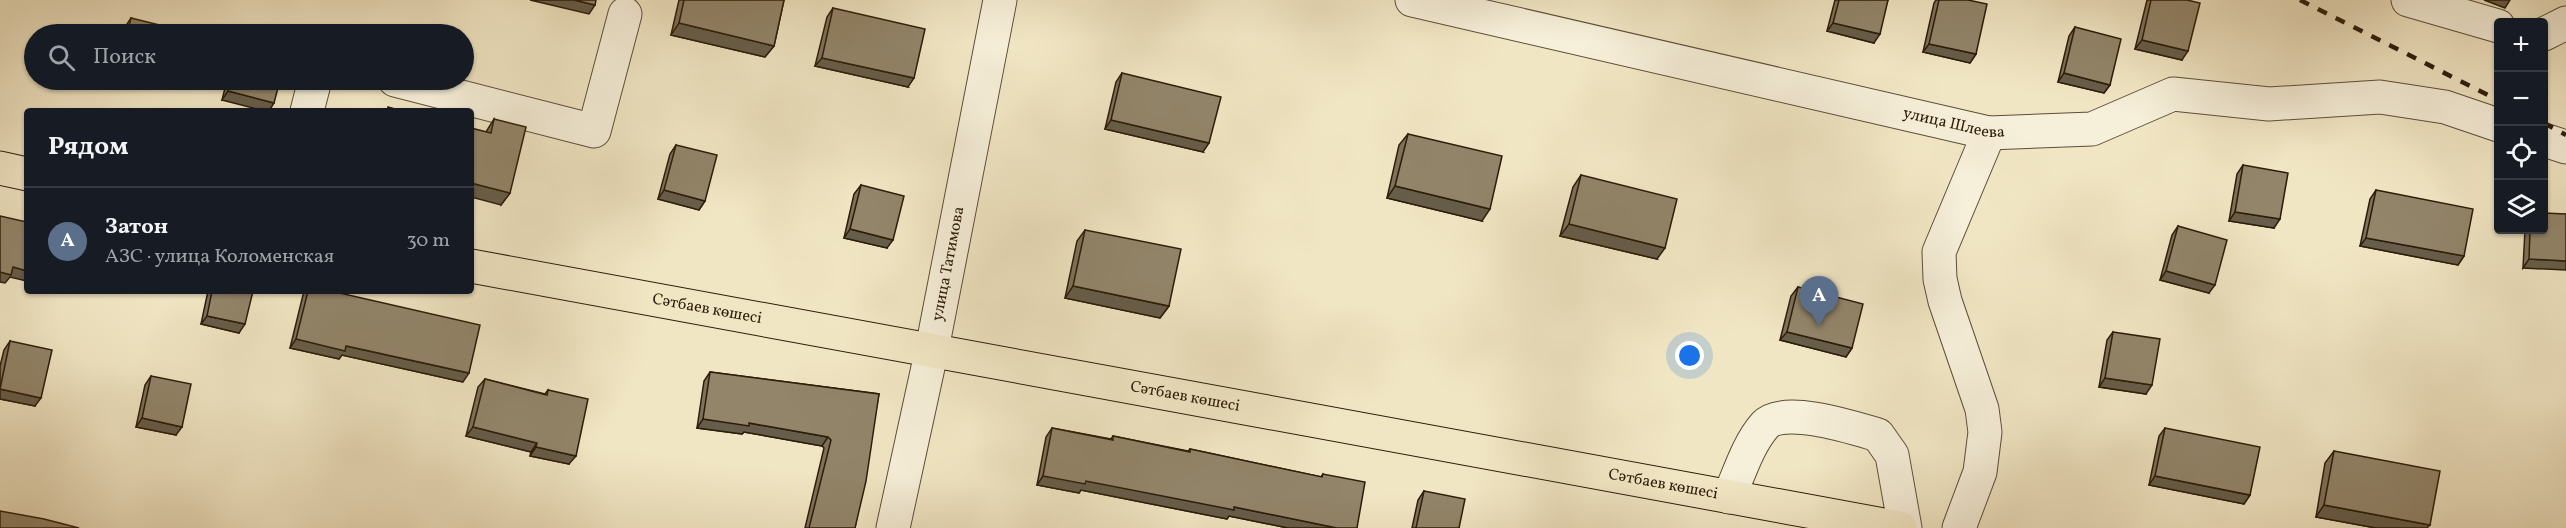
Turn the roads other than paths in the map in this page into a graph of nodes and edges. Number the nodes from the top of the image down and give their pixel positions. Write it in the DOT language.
graph roads {
  1 [pos="1000,0"];
  2 [pos="1412,0"];
  3 [pos="2408,0"];
  4 [pos="625,14"];
  5 [pos="2566,23"];
  6 [pos="2494,25"];
  7 [pos="2548,32"];
  8 [pos="312,90"];
  9 [pos="434,90"];
  10 [pos="308,108"];
  11 [pos="2494,123"];
  12 [pos="1989,133"];
  13 [pos="2548,141"];
  14 [pos="2566,147"];
  15 [pos="0,168"];
  16 [pos="24,173"];
  17 [pos="474,267"];
  18 [pos="932,349"];
  19 [pos="1729,497"];
  20 [pos="893,528"];
  21 [pos="1900,528"];
  22 [pos="1905,528"];
  23 [pos="1959,528"];
  1 -- 18 [label="street, улица Татимова"];
  2 -- 12 [label="street, улица Шлеева"];
  3 -- 6 [label="street"];
  4 -- 9 [label="street"];
  5 -- 7 [label="street"];
  8 -- 10 [label="street"];
  11 -- 12 [label="street, улица Шлеева"];
  12 -- 23 [label="street"];
  13 -- 14 [label="street"];
  15 -- 16 [label="main road"];
  17 -- 18 [label="main road, Сәтбаев көшесі"];
  18 -- 19 [label="main road, Сәтбаев көшесі"];
  18 -- 20 [label="street, улица Татимова"];
  19 -- 21 [label="main road, Сәтбаев көшесі"];
  19 -- 22 [label="street"];
}
